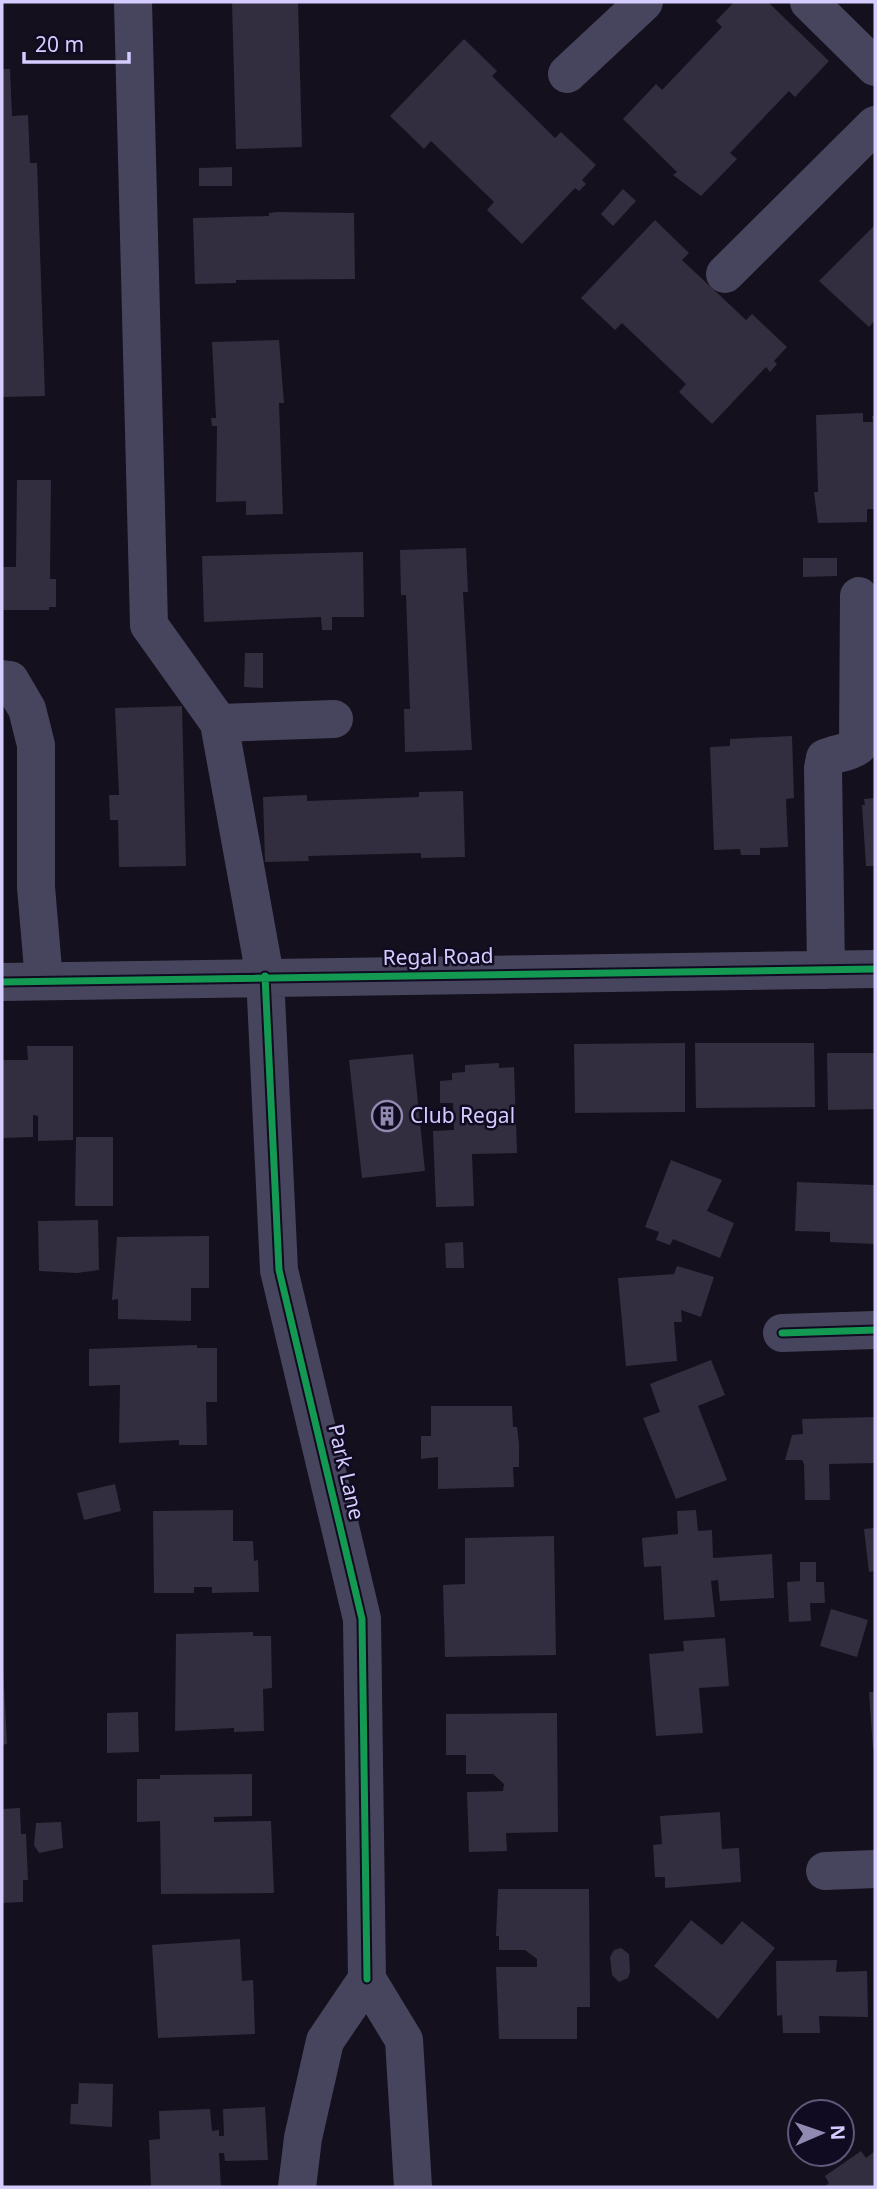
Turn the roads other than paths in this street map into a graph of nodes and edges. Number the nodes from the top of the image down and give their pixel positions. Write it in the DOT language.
graph roads {
  1 [pos="133,2"];
  2 [pos="644,2"];
  3 [pos="809,2"];
  4 [pos="875,67"];
  5 [pos="567,74"];
  6 [pos="875,125"];
  7 [pos="725,274"];
  8 [pos="859,596"];
  9 [pos="2,678"];
  10 [pos="334,719"];
  11 [pos="219,723"];
  12 [pos="875,969"];
  13 [pos="826,970"];
  14 [pos="264,976"];
  15 [pos="44,981"];
  16 [pos="2,982"];
  17 [pos="875,1330"];
  18 [pos="782,1333"];
  19 [pos="875,1869"];
  20 [pos="825,1871"];
  21 [pos="367,1979"];
  22 [pos="297,2187"];
  23 [pos="413,2187"];
  1 -- 11 [label="street"];
  2 -- 5 [label="street"];
  3 -- 4 [label="street"];
  6 -- 7 [label="street"];
  8 -- 13 [label="street"];
  9 -- 15 [label="street"];
  10 -- 11 [label="street"];
  11 -- 14 [label="street, Park Lane"];
  12 -- 13 [label="street, Regal Road"];
  13 -- 14 [label="street, Regal Road"];
  14 -- 15 [label="street, Regal Road"];
  14 -- 21 [label="street, Park Lane"];
  15 -- 16 [label="street, Regal Road"];
  17 -- 18 [label="street"];
  19 -- 20 [label="street"];
  21 -- 22 [label="street"];
  21 -- 23 [label="street"];
}
